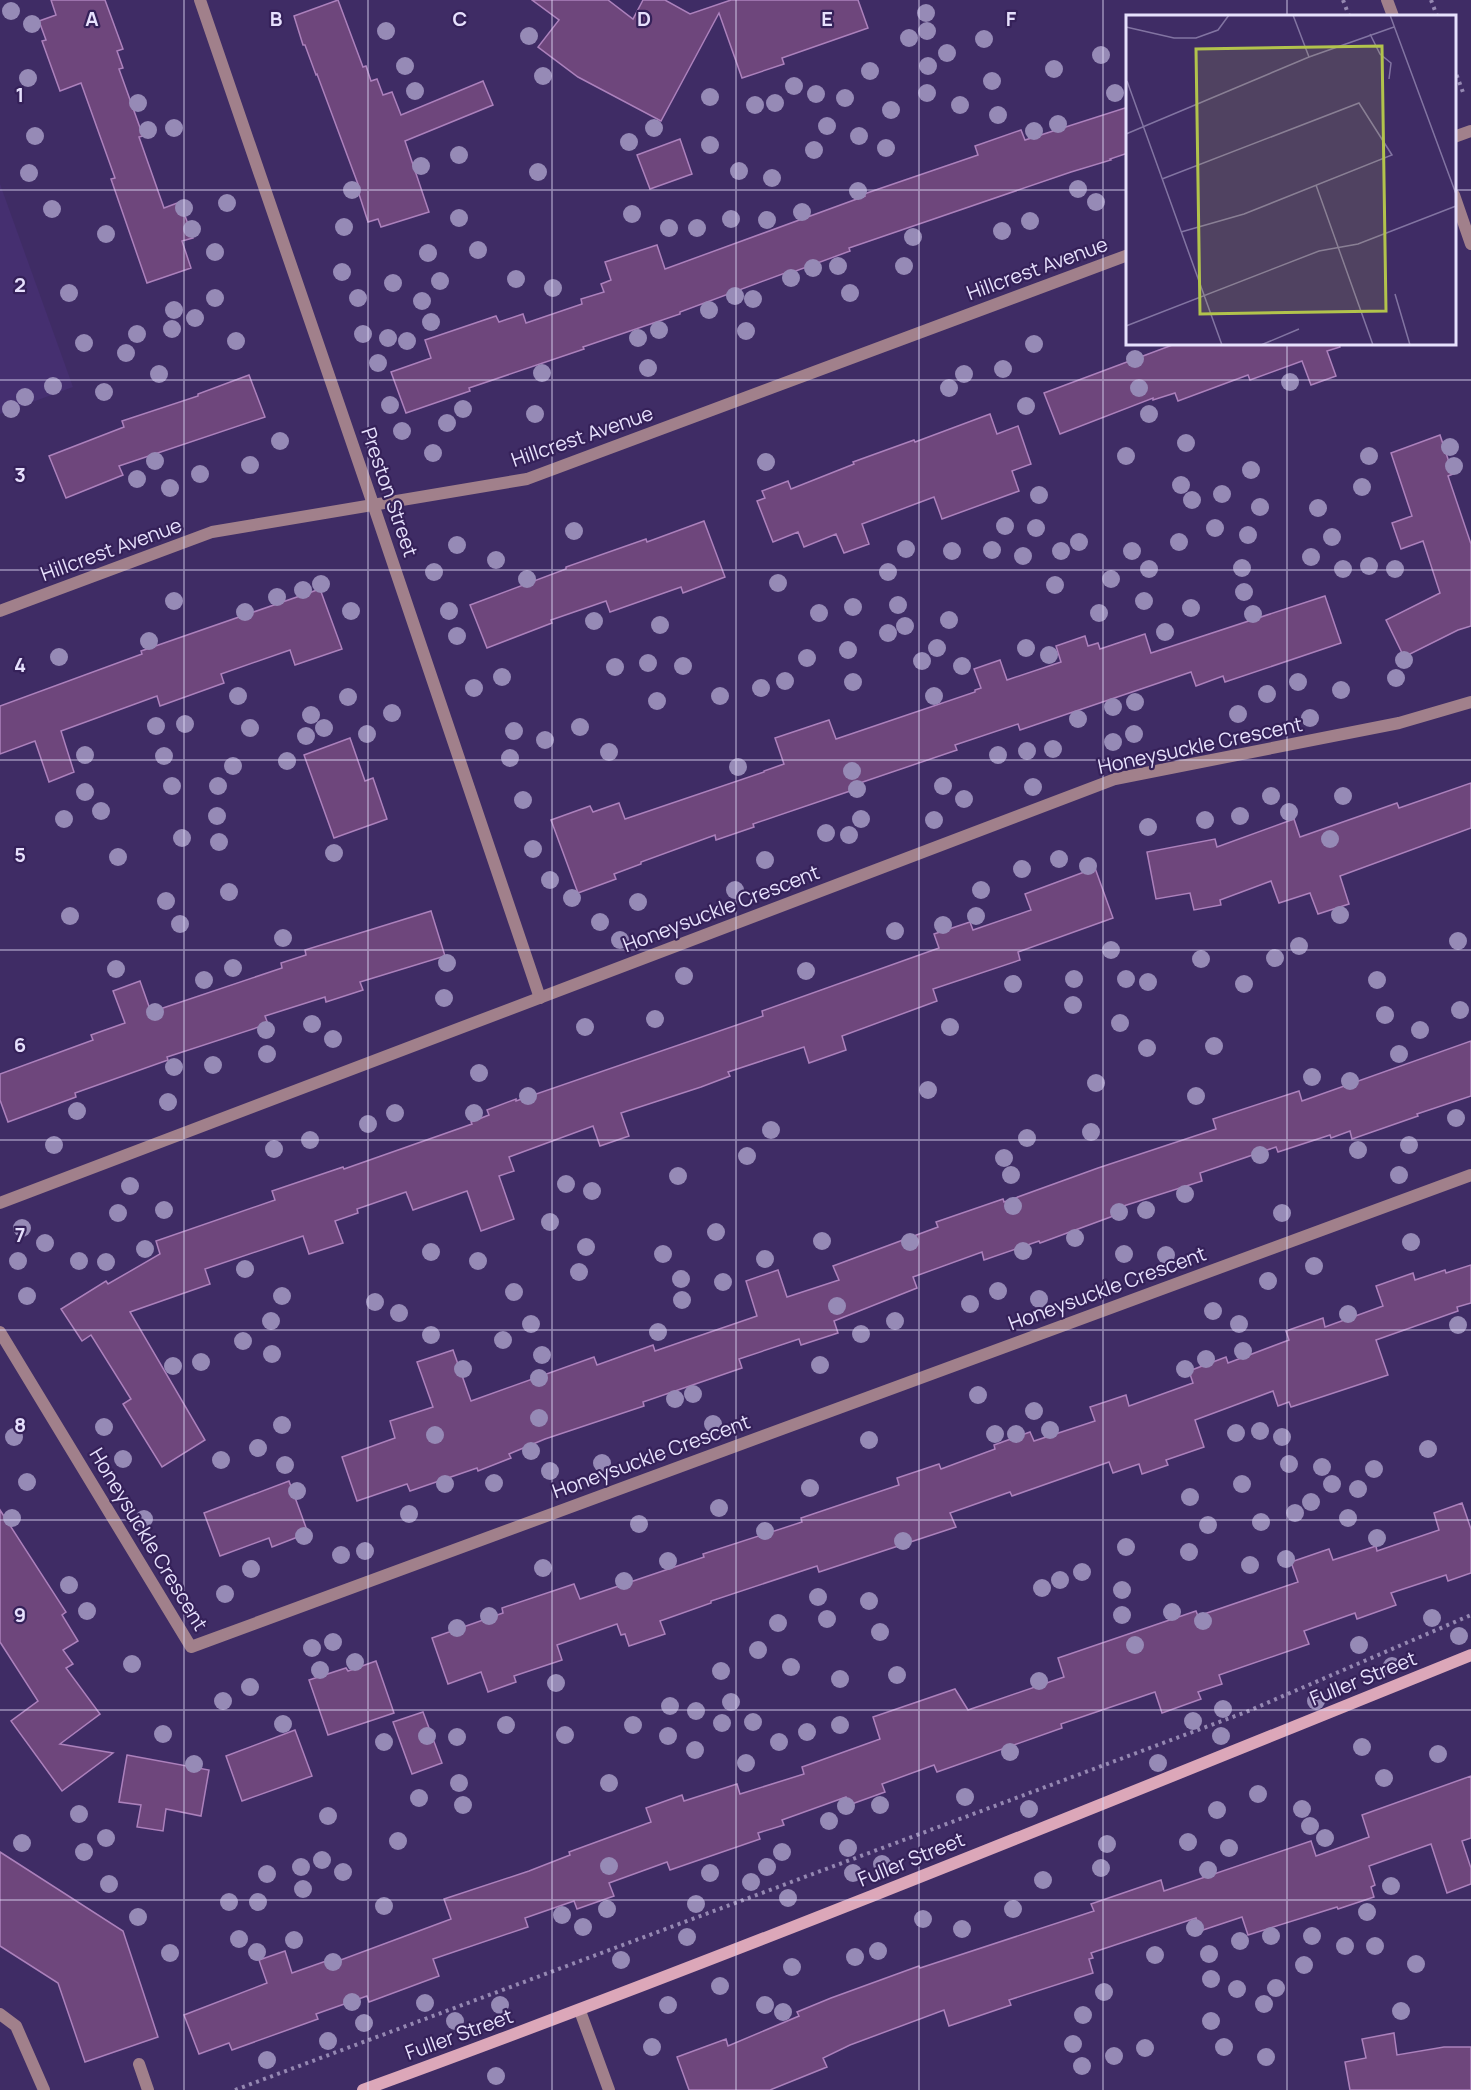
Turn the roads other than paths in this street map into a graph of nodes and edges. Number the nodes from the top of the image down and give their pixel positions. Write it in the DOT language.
graph roads {
  1 [pos="200,0"];
  2 [pos="1387,0"];
  3 [pos="1393,15"];
  4 [pos="1471,131"];
  5 [pos="1456,137"];
  6 [pos="1456,198"];
  7 [pos="1471,244"];
  8 [pos="1126,256"];
  9 [pos="373,504"];
  10 [pos="0,611"];
  11 [pos="1471,702"];
  12 [pos="540,998"];
  13 [pos="1471,1175"];
  14 [pos="0,1203"];
  15 [pos="0,1332"];
  16 [pos="1471,1655"];
  17 [pos="580,2011"];
  18 [pos="0,2013"];
  19 [pos="139,2064"];
  20 [pos="44,2090"];
  21 [pos="148,2090"];
  22 [pos="363,2090"];
  23 [pos="609,2090"];
  1 -- 9 [label="street, Preston Street"];
  2 -- 3 [label="street"];
  4 -- 5 [label="street"];
  6 -- 7 [label="street"];
  8 -- 9 [label="street, Hillcrest Avenue"];
  9 -- 10 [label="street, Hillcrest Avenue"];
  9 -- 12 [label="street, Preston Street"];
  11 -- 12 [label="street, Honeysuckle Crescent"];
  12 -- 14 [label="street, Honeysuckle Crescent"];
  13 -- 15 [label="street, Honeysuckle Crescent"];
  16 -- 17 [label="street, Fuller Street"];
  17 -- 22 [label="street, Fuller Street"];
  17 -- 23 [label="street"];
  18 -- 20 [label="street"];
  19 -- 21 [label="street"];
}
